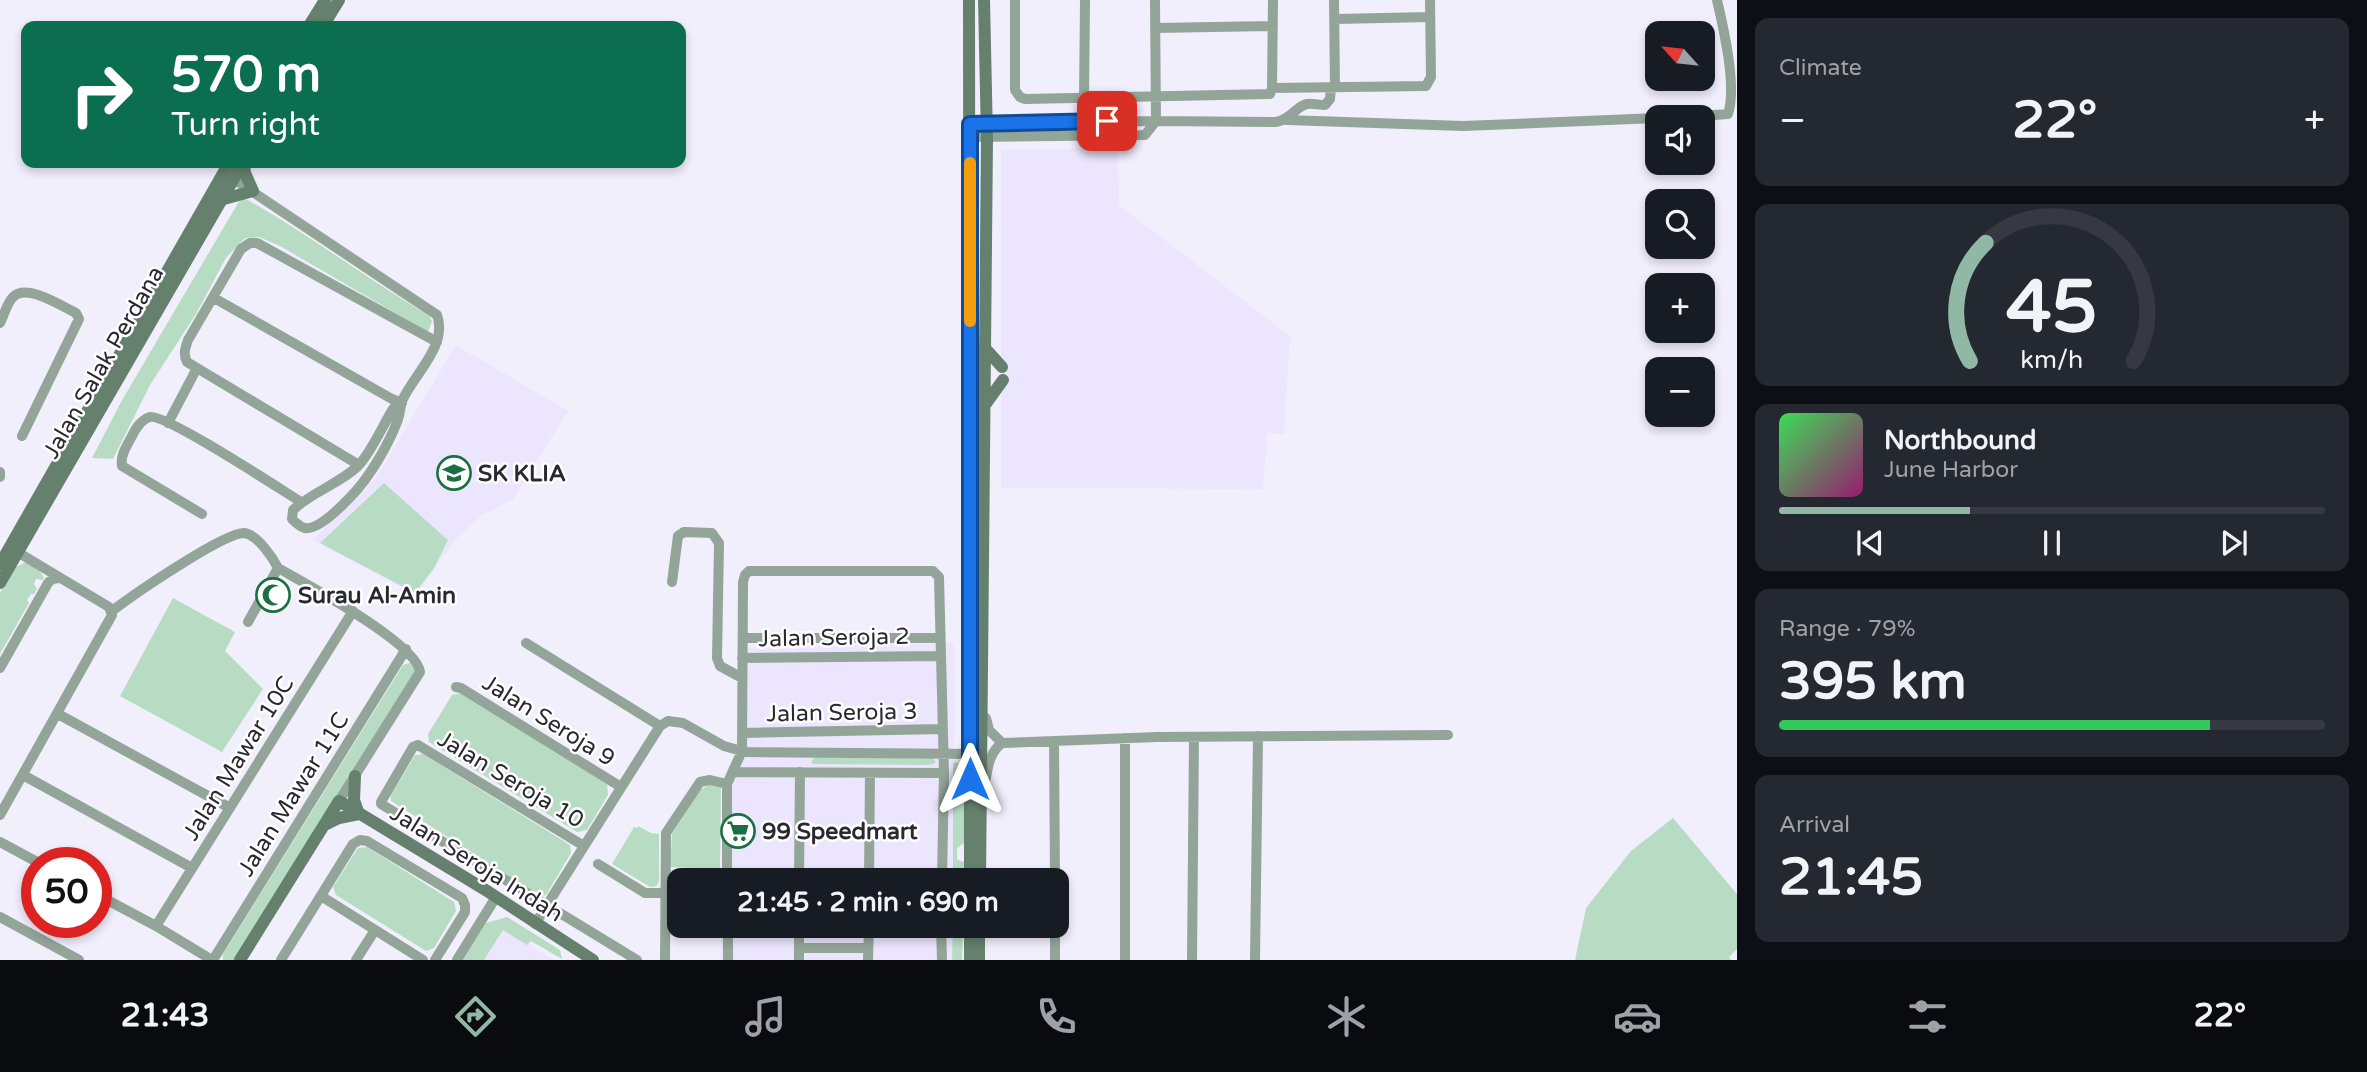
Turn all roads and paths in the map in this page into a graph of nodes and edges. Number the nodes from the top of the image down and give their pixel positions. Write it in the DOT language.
graph roads {
  1 [pos="325,0"];
  2 [pos="339,0"];
  3 [pos="969,0"];
  4 [pos="984,0"];
  5 [pos="1015,0"];
  6 [pos="1085,0"];
  7 [pos="1155,0"];
  8 [pos="1273,0"];
  9 [pos="1334,0"];
  10 [pos="1430,0"];
  11 [pos="1717,0"];
  12 [pos="1430,17"];
  13 [pos="1335,19"];
  14 [pos="312,21"];
  15 [pos="326,21"];
  16 [pos="1273,26"];
  17 [pos="1155,27"];
  18 [pos="1333,88"];
  19 [pos="1271,91"];
  20 [pos="1736,92"];
  21 [pos="1156,97"];
  22 [pos="1084,98"];
  23 [pos="1715,115"];
  24 [pos="1645,118"];
  25 [pos="1287,120"];
  26 [pos="1156,121"];
  27 [pos="986,124"];
  28 [pos="970,131"];
  29 [pos="987,138"];
  30 [pos="245,168"];
  31 [pos="229,172"];
  32 [pos="253,191"];
  33 [pos="224,200"];
  34 [pos="214,298"];
  35 [pos="0,323"];
  36 [pos="437,342"];
  37 [pos="984,347"];
  38 [pos="197,368"];
  39 [pos="402,403"];
  40 [pos="984,406"];
  41 [pos="168,423"];
  42 [pos="22,436"];
  43 [pos="359,465"];
  44 [pos="0,472"];
  45 [pos="0,477"];
  46 [pos="301,502"];
  47 [pos="202,514"];
  48 [pos="14,550"];
  49 [pos="0,564"];
  50 [pos="278,568"];
  51 [pos="59,578"];
  52 [pos="672,582"];
  53 [pos="0,583"];
  54 [pos="112,611"];
  55 [pos="353,611"];
  56 [pos="248,622"];
  57 [pos="743,638"];
  58 [pos="939,638"];
  59 [pos="526,643"];
  60 [pos="406,649"];
  61 [pos="941,656"];
  62 [pos="741,658"];
  63 [pos="0,668"];
  64 [pos="742,678"];
  65 [pos="981,686"];
  66 [pos="456,687"];
  67 [pos="58,714"];
  68 [pos="660,726"];
  69 [pos="943,729"];
  70 [pos="742,733"];
  71 [pos="1448,735"];
  72 [pos="1258,736"];
  73 [pos="1194,737"];
  74 [pos="1125,738"];
  75 [pos="1054,741"];
  76 [pos="1002,743"];
  77 [pos="742,751"];
  78 [pos="944,754"];
  79 [pos="975,754"];
  80 [pos="734,772"];
  81 [pos="800,772"];
  82 [pos="870,773"];
  83 [pos="944,773"];
  84 [pos="23,775"];
  85 [pos="355,776"];
  86 [pos="727,784"];
  87 [pos="621,787"];
  88 [pos="980,800"];
  89 [pos="339,801"];
  90 [pos="230,808"];
  91 [pos="359,814"];
  92 [pos="0,815"];
  93 [pos="323,826"];
  94 [pos="0,842"];
  95 [pos="584,846"];
  96 [pos="21,854"];
  97 [pos="598,864"];
  98 [pos="192,868"];
  99 [pos="727,868"];
  100 [pos="799,868"];
  101 [pos="869,868"];
  102 [pos="942,868"];
  103 [pos="970,868"];
  104 [pos="979,868"];
  105 [pos="1055,868"];
  106 [pos="666,893"];
  107 [pos="321,896"];
  108 [pos="496,897"];
  109 [pos="112,903"];
  110 [pos="546,906"];
  111 [pos="0,917"];
  112 [pos="535,924"];
  113 [pos="156,926"];
  114 [pos="375,930"];
  115 [pos="728,938"];
  116 [pos="799,938"];
  117 [pos="868,938"];
  118 [pos="941,938"];
  119 [pos="970,938"];
  120 [pos="979,938"];
  121 [pos="1055,938"];
  122 [pos="799,948"];
  123 [pos="868,948"];
  124 [pos="79,960"];
  125 [pos="213,960"];
  126 [pos="240,960"];
  127 [pos="281,960"];
  128 [pos="356,960"];
  129 [pos="423,960"];
  130 [pos="435,960"];
  131 [pos="457,960"];
  132 [pos="593,960"];
  133 [pos="636,960"];
  134 [pos="665,960"];
  135 [pos="728,960"];
  136 [pos="799,960"];
  137 [pos="868,960"];
  138 [pos="942,960"];
  139 [pos="970,960"];
  140 [pos="979,960"];
  141 [pos="1055,960"];
  142 [pos="1125,960"];
  143 [pos="1192,960"];
  144 [pos="1255,960"];
  1 -- 14 [label="main road"];
  2 -- 15 [label="main road"];
  3 -- 28 [label="main road"];
  4 -- 27 [label="main road"];
  5 -- 22 [label="street"];
  6 -- 22 [label="street"];
  7 -- 17 [label="street"];
  8 -- 16 [label="street"];
  9 -- 13 [label="street"];
  10 -- 12 [label="street"];
  11 -- 20 [label="street"];
  12 -- 13 [label="street"];
  12 -- 18 [label="street"];
  13 -- 18 [label="street"];
  16 -- 17 [label="street"];
  16 -- 19 [label="street"];
  17 -- 21 [label="street"];
  18 -- 19 [label="street"];
  18 -- 25 [label="street"];
  19 -- 21 [label="street"];
  20 -- 23 [label="street"];
  21 -- 22 [label="street"];
  21 -- 26 [label="street"];
  24 -- 25 [label="street"];
  25 -- 26 [label="street"];
  26 -- 27 [label="street"];
  26 -- 29 [label="street"];
  27 -- 28 [label="street"];
  27 -- 29 [label="main road"];
  28 -- 29 [label="street"];
  28 -- 79 [label="main road"];
  29 -- 37 [label="main road"];
  30 -- 32 [label="main road"];
  31 -- 32 [label="street"];
  31 -- 33 [label="main road, Jalan Salak Perdana"];
  31 -- 48 [label="main road, Jalan Salak Perdana"];
  32 -- 33 [label="main road"];
  32 -- 36 [label="street"];
  33 -- 48 [label="main road, Jalan Salak Perdana"];
  34 -- 36 [label="street"];
  34 -- 38 [label="street"];
  34 -- 39 [label="street"];
  35 -- 42 [label="street"];
  36 -- 39 [label="street"];
  37 -- 40 [label="main road"];
  37 -- 40 [label="main road"];
  38 -- 41 [label="street"];
  38 -- 43 [label="street"];
  39 -- 43 [label="street"];
  39 -- 46 [label="street"];
  40 -- 65 [label="main road"];
  41 -- 46 [label="street"];
  41 -- 47 [label="street"];
  43 -- 46 [label="street"];
  44 -- 45 [label="street"];
  48 -- 49 [label="main road, Jalan Salak Perdana"];
  48 -- 51 [label="street"];
  48 -- 53 [label="main road, Jalan Salak Perdana"];
  50 -- 54 [label="street"];
  50 -- 55 [label="street"];
  50 -- 56 [label="street"];
  51 -- 54 [label="street"];
  51 -- 63 [label="street"];
  52 -- 64 [label="street"];
  54 -- 67 [label="street"];
  55 -- 60 [label="street"];
  55 -- 90 [label="street, Jalan Mawar 10C"];
  57 -- 58 [label="street"];
  57 -- 58 [label="street, Jalan Seroja 2"];
  57 -- 62 [label="street, Jalan Seroja 2"];
  58 -- 61 [label="street"];
  59 -- 68 [label="street"];
  60 -- 85 [label="street"];
  60 -- 125 [label="street, Jalan Mawar 11C"];
  61 -- 62 [label="street, Jalan Seroja 2"];
  61 -- 69 [label="street"];
  62 -- 64 [label="street, Jalan Seroja 2"];
  64 -- 70 [label="street, Jalan Seroja 2"];
  65 -- 76 [label="street"];
  65 -- 79 [label="main road"];
  66 -- 87 [label="street, Jalan Seroja 9"];
  67 -- 84 [label="street"];
  67 -- 90 [label="street"];
  68 -- 77 [label="street"];
  68 -- 87 [label="street"];
  69 -- 70 [label="street, Jalan Seroja 3"];
  69 -- 78 [label="street"];
  70 -- 77 [label="street, Jalan Seroja 2"];
  71 -- 72 [label="street"];
  72 -- 73 [label="street"];
  72 -- 144 [label="street"];
  73 -- 74 [label="street"];
  73 -- 143 [label="street"];
  74 -- 75 [label="street"];
  74 -- 142 [label="street"];
  75 -- 76 [label="street"];
  75 -- 105 [label="street"];
  76 -- 88 [label="street"];
  77 -- 78 [label="street"];
  77 -- 80 [label="street"];
  78 -- 79 [label="street"];
  78 -- 83 [label="street"];
  79 -- 88 [label="main road"];
  79 -- 103 [label="main road"];
  80 -- 81 [label="street"];
  80 -- 86 [label="street"];
  81 -- 82 [label="street"];
  81 -- 100 [label="street"];
  82 -- 83 [label="street"];
  82 -- 101 [label="street"];
  83 -- 102 [label="street"];
  84 -- 92 [label="street"];
  84 -- 98 [label="street"];
  85 -- 89 [label="street"];
  85 -- 91 [label="main road"];
  86 -- 99 [label="street"];
  86 -- 106 [label="street"];
  87 -- 95 [label="street"];
  88 -- 104 [label="main road"];
  89 -- 91 [label="main road, Jalan Seroja Indah"];
  89 -- 93 [label="main road"];
  90 -- 98 [label="street, Jalan Mawar 10C"];
  91 -- 93 [label="main road"];
  91 -- 108 [label="main road, Jalan Seroja Indah"];
  93 -- 126 [label="main road"];
  94 -- 96 [label="street"];
  95 -- 110 [label="street"];
  95 -- 110 [label="street, Jalan Seroja 10"];
  97 -- 106 [label="street"];
  98 -- 113 [label="street, Jalan Mawar 10C"];
  106 -- 134 [label="street"];
  107 -- 114 [label="street"];
  107 -- 127 [label="street"];
  107 -- 130 [label="street"];
  108 -- 112 [label="main road, Jalan Seroja Indah"];
  108 -- 131 [label="street"];
  109 -- 113 [label="street"];
  110 -- 112 [label="street"];
  110 -- 133 [label="street"];
  111 -- 124 [label="street"];
  112 -- 132 [label="main road, Jalan Seroja Indah"];
  113 -- 125 [label="street"];
  114 -- 128 [label="street"];
  114 -- 129 [label="street"];
  115 -- 135 [label="street"];
  116 -- 122 [label="street"];
  117 -- 123 [label="street"];
  118 -- 138 [label="street"];
  119 -- 139 [label="main road"];
  120 -- 140 [label="main road"];
  121 -- 141 [label="street"];
  122 -- 123 [label="street"];
  122 -- 136 [label="street"];
  123 -- 137 [label="street"];
}
